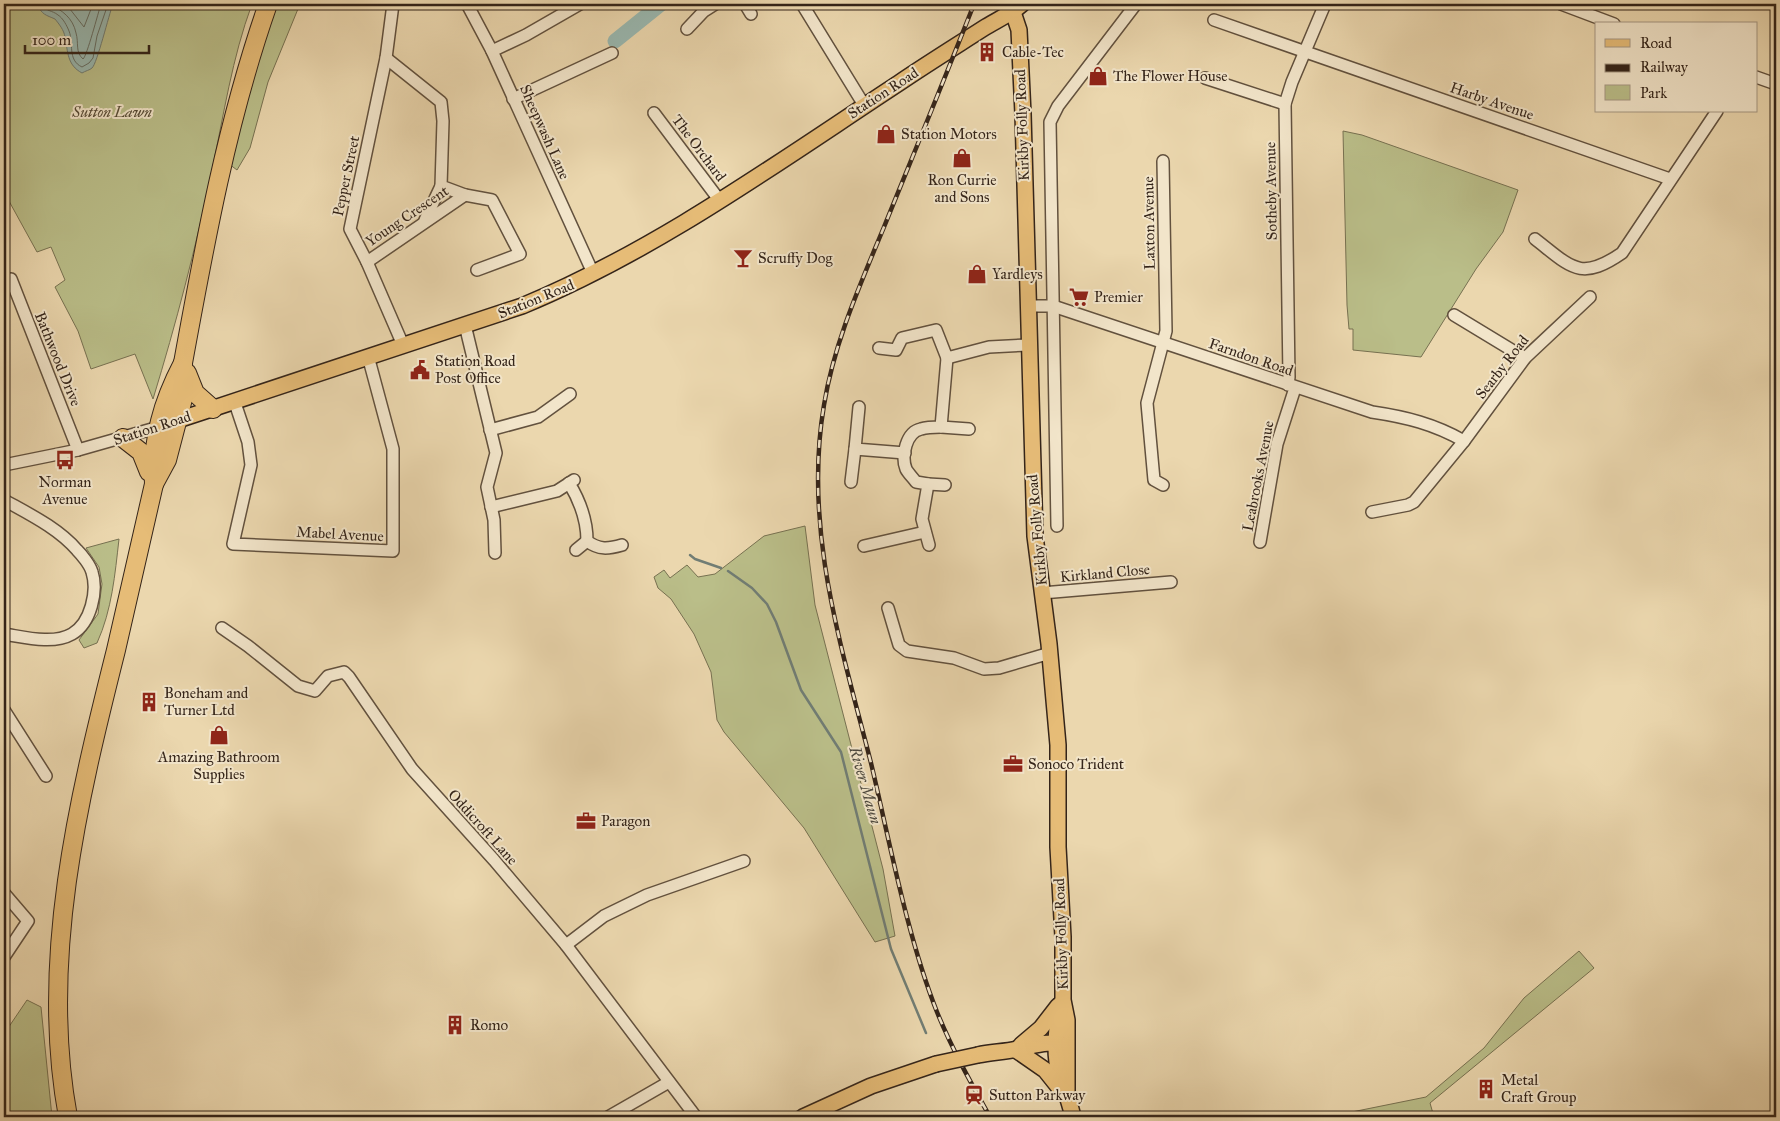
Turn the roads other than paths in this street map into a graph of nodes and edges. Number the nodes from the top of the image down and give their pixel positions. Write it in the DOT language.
graph roads {
  1 [pos="268,4"];
  2 [pos="393,4"];
  3 [pos="467,4"];
  4 [pos="580,4"];
  5 [pos="715,4"];
  6 [pos="802,4"];
  7 [pos="1136,4"];
  8 [pos="1325,4"];
  9 [pos="1561,4"];
  10 [pos="1018,8"];
  11 [pos="1214,20"];
  12 [pos="1609,22"];
  13 [pos="687,29"];
  14 [pos="492,51"];
  15 [pos="1304,52"];
  16 [pos="612,53"];
  17 [pos="386,58"];
  18 [pos="1205,78"];
  19 [pos="1758,78"];
  20 [pos="1773,83"];
  21 [pos="514,99"];
  22 [pos="1285,104"];
  23 [pos="864,106"];
  24 [pos="1716,112"];
  25 [pos="654,113"];
  26 [pos="1163,161"];
  27 [pos="1670,179"];
  28 [pos="441,186"];
  29 [pos="465,195"];
  30 [pos="720,201"];
  31 [pos="425,220"];
  32 [pos="1535,239"];
  33 [pos="367,262"];
  34 [pos="477,270"];
  35 [pos="593,273"];
  36 [pos="11,279"];
  37 [pos="1590,297"];
  38 [pos="1028,306"];
  39 [pos="1052,306"];
  40 [pos="1454,315"];
  41 [pos="465,326"];
  42 [pos="1164,343"];
  43 [pos="403,345"];
  44 [pos="1028,345"];
  45 [pos="879,348"];
  46 [pos="368,356"];
  47 [pos="947,358"];
  48 [pos="1525,358"];
  49 [pos="183,364"];
  50 [pos="1292,387"];
  51 [pos="570,394"];
  52 [pos="235,403"];
  53 [pos="859,407"];
  54 [pos="213,409"];
  55 [pos="178,420"];
  56 [pos="159,427"];
  57 [pos="940,427"];
  58 [pos="969,429"];
  59 [pos="490,430"];
  60 [pos="124,438"];
  61 [pos="1464,441"];
  62 [pos="855,449"];
  63 [pos="78,450"];
  64 [pos="905,453"];
  65 [pos="4,465"];
  66 [pos="851,482"];
  67 [pos="154,484"];
  68 [pos="928,484"];
  69 [pos="945,485"];
  70 [pos="1163,485"];
  71 [pos="4,500"];
  72 [pos="491,507"];
  73 [pos="1372,512"];
  74 [pos="1057,526"];
  75 [pos="925,532"];
  76 [pos="587,541"];
  77 [pos="1260,542"];
  78 [pos="622,545"];
  79 [pos="929,545"];
  80 [pos="864,546"];
  81 [pos="576,550"];
  82 [pos="495,553"];
  83 [pos="1171,582"];
  84 [pos="1042,593"];
  85 [pos="888,608"];
  86 [pos="222,628"];
  87 [pos="4,634"];
  88 [pos="1050,653"];
  89 [pos="4,710"];
  90 [pos="46,776"];
  91 [pos="744,861"];
  92 [pos="4,893"];
  93 [pos="566,945"];
  94 [pos="4,957"];
  95 [pos="1063,1000"];
  96 [pos="1061,1048"];
  97 [pos="1016,1050"];
  98 [pos="669,1082"];
  99 [pos="1070,1104"];
  100 [pos="68,1117"];
  101 [pos="608,1117"];
  102 [pos="696,1117"];
  103 [pos="803,1117"];
  1 -- 49 [label="highway"];
  2 -- 17 [label="street, Pepper Street"];
  3 -- 14 [label="street, Sheepwash Lane"];
  4 -- 14 [label="street"];
  5 -- 13 [label="street"];
  6 -- 23 [label="street"];
  7 -- 39 [label="street, Kirkby Folly Road"];
  8 -- 15 [label="street, Sotheby Avenue"];
  9 -- 12 [label="street"];
  10 -- 23 [label="main road, Station Road"];
  10 -- 38 [label="main road, Kirkby Folly Road"];
  11 -- 15 [label="street, Harby Avenue"];
  14 -- 21 [label="street, Sheepwash Lane"];
  15 -- 22 [label="street, Sotheby Avenue"];
  15 -- 27 [label="street, Harby Avenue"];
  16 -- 21 [label="street"];
  17 -- 28 [label="street, Young Crescent"];
  17 -- 33 [label="street, Pepper Street"];
  18 -- 22 [label="street"];
  19 -- 20 [label="street"];
  21 -- 35 [label="street, Sheepwash Lane"];
  22 -- 50 [label="street, Sotheby Avenue"];
  23 -- 30 [label="main road, Station Road"];
  24 -- 27 [label="street"];
  25 -- 30 [label="street, The Orchard"];
  26 -- 42 [label="street, Laxton Avenue"];
  27 -- 32 [label="street"];
  28 -- 29 [label="street, Young Crescent"];
  28 -- 31 [label="street"];
  29 -- 31 [label="street, Young Crescent"];
  29 -- 34 [label="street, Young Crescent"];
  30 -- 35 [label="main road, Station Road"];
  31 -- 33 [label="street, Young Crescent"];
  33 -- 43 [label="street, Pepper Street"];
  35 -- 41 [label="main road, Station Road"];
  36 -- 63 [label="street, Bathwood Drive"];
  37 -- 48 [label="street, Searby Road"];
  38 -- 39 [label="street, Farndon Road"];
  38 -- 44 [label="main road, Kirkby Folly Road"];
  39 -- 42 [label="street, Farndon Road"];
  39 -- 74 [label="street, Kirkby Folly Road"];
  40 -- 48 [label="street"];
  41 -- 43 [label="main road, Station Road"];
  41 -- 59 [label="street"];
  42 -- 50 [label="street, Farndon Road"];
  42 -- 70 [label="street, Laxton Avenue"];
  43 -- 46 [label="main road, Station Road"];
  44 -- 47 [label="street"];
  44 -- 84 [label="main road, Kirkby Folly Road"];
  45 -- 47 [label="street"];
  46 -- 52 [label="main road, Station Road"];
  46 -- 52 [label="street, Mabel Avenue"];
  47 -- 57 [label="street"];
  48 -- 61 [label="street, Searby Road"];
  49 -- 54 [label="highway"];
  49 -- 55 [label="highway"];
  49 -- 56 [label="highway"];
  50 -- 61 [label="street, Farndon Road"];
  50 -- 77 [label="street, Leabrooks Avenue"];
  51 -- 59 [label="street"];
  52 -- 54 [label="main road, Station Road"];
  53 -- 62 [label="street"];
  54 -- 55 [label="main road, Station Road"];
  55 -- 56 [label="main road, Station Road"];
  55 -- 67 [label="highway"];
  56 -- 60 [label="street, Station Road"];
  56 -- 67 [label="highway"];
  57 -- 58 [label="street"];
  57 -- 64 [label="street"];
  59 -- 72 [label="street"];
  60 -- 63 [label="street, Station Road"];
  60 -- 67 [label="highway"];
  61 -- 73 [label="street, Searby Road"];
  62 -- 64 [label="street"];
  62 -- 66 [label="street"];
  63 -- 65 [label="street, Station Road"];
  64 -- 68 [label="street"];
  67 -- 100 [label="highway"];
  68 -- 69 [label="street"];
  68 -- 75 [label="street"];
  71 -- 87 [label="street"];
  72 -- 76 [label="street"];
  72 -- 82 [label="street"];
  75 -- 79 [label="street"];
  75 -- 80 [label="street"];
  76 -- 78 [label="street"];
  76 -- 81 [label="street"];
  83 -- 84 [label="street, Kirkland Close"];
  84 -- 88 [label="main road, Kirkby Folly Road"];
  85 -- 88 [label="street"];
  86 -- 93 [label="street, Oddicroft Lane"];
  88 -- 95 [label="main road, Kirkby Folly Road"];
  89 -- 90 [label="street"];
  91 -- 93 [label="street"];
  92 -- 94 [label="street"];
  93 -- 98 [label="street, Oddicroft Lane"];
  95 -- 96 [label="main road, Kirkby Folly Road"];
  95 -- 97 [label="main road"];
  96 -- 97 [label="main road"];
  96 -- 99 [label="main road, Kirkby Folly Road"];
  97 -- 99 [label="main road"];
  97 -- 103 [label="main road, bridge"];
  98 -- 101 [label="street"];
  98 -- 102 [label="street, Oddicroft Lane"];
}
